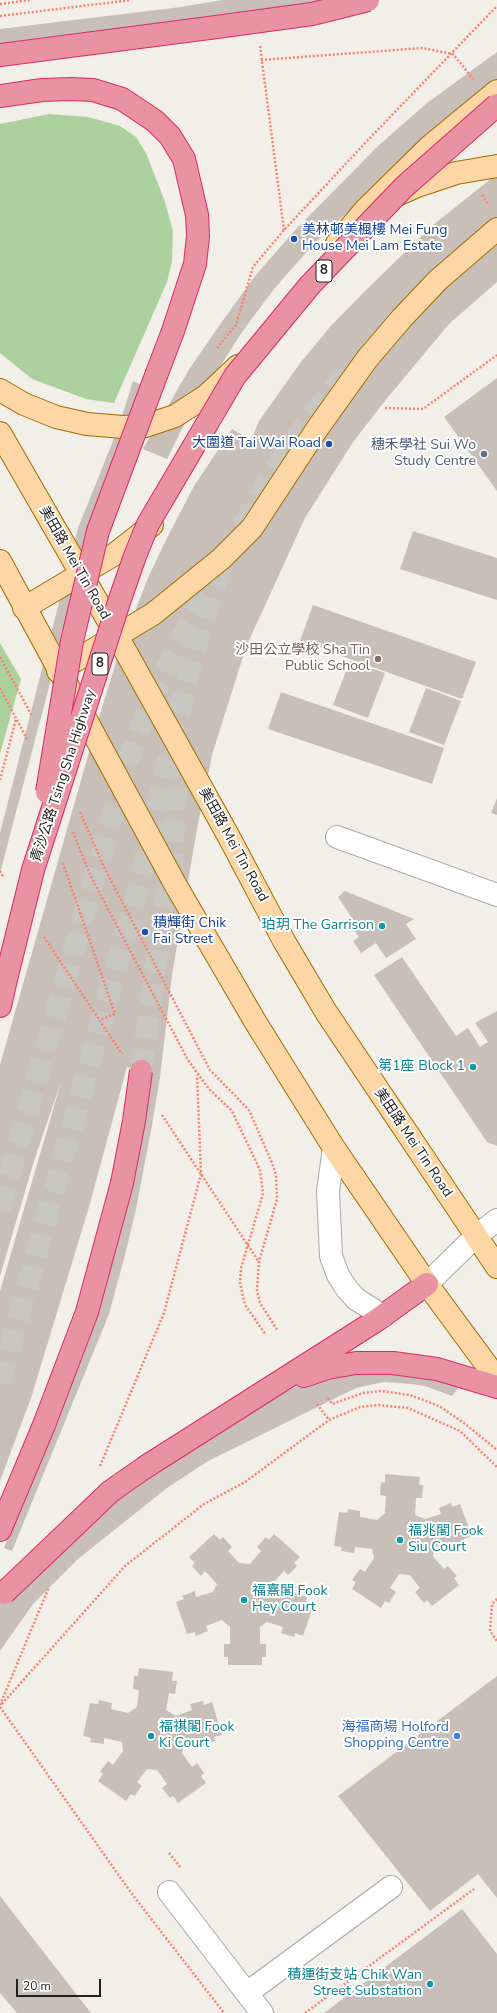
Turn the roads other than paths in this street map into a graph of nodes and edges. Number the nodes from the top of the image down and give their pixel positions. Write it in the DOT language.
graph roads {
  1 [pos="368,0"];
  2 [pos="0,55"];
  3 [pos="0,96"];
  4 [pos="494,98"];
  5 [pos="497,166"];
  6 [pos="365,210"];
  7 [pos="497,229"];
  8 [pos="255,350"];
  9 [pos="0,390"];
  10 [pos="0,432"];
  11 [pos="0,561"];
  12 [pos="81,575"];
  13 [pos="24,608"];
  14 [pos="117,636"];
  15 [pos="58,671"];
  16 [pos="337,837"];
  17 [pos="33,870"];
  18 [pos="497,894"];
  19 [pos="0,1006"];
  20 [pos="134,1066"];
  21 [pos="334,1148"];
  22 [pos="497,1220"];
  23 [pos="476,1236"];
  24 [pos="497,1267"];
  25 [pos="427,1284"];
  26 [pos="383,1316"];
  27 [pos="497,1378"];
  28 [pos="271,1387"];
  29 [pos="497,1387"];
  30 [pos="0,1530"];
  31 [pos="4,1593"];
  32 [pos="391,1887"];
  33 [pos="169,1892"];
  34 [pos="247,1993"];
  35 [pos="262,2013"];
  1 -- 2 [label="highway, bridge"];
  3 -- 17 [label="highway, bridge"];
  4 -- 6 [label="main road"];
  4 -- 17 [label="highway, 青沙公路 Tsing Sha Highway / 8, bridge"];
  5 -- 6 [label="main road"];
  6 -- 8 [label="main road"];
  7 -- 14 [label="main road"];
  8 -- 9 [label="main road"];
  8 -- 12 [label="main road"];
  10 -- 12 [label="main road, 美田路 Mei Tin Road"];
  11 -- 13 [label="main road"];
  12 -- 13 [label="main road"];
  12 -- 14 [label="main road, 美田路 Mei Tin Road"];
  13 -- 15 [label="main road"];
  14 -- 15 [label="main road"];
  14 -- 23 [label="main road, 美田路 Mei Tin Road"];
  15 -- 21 [label="main road"];
  16 -- 18 [label="street"];
  17 -- 19 [label="highway, 青沙公路 Tsing Sha Highway / 8, bridge"];
  20 -- 30 [label="highway, bridge"];
  21 -- 25 [label="main road"];
  21 -- 26 [label="street"];
  22 -- 23 [label="street"];
  23 -- 24 [label="main road, 美田路 Mei Tin Road"];
  23 -- 25 [label="street"];
  25 -- 26 [label="highway"];
  25 -- 27 [label="main road"];
  26 -- 28 [label="highway"];
  28 -- 29 [label="highway"];
  28 -- 31 [label="highway, bridge"];
  32 -- 34 [label="street"];
  33 -- 34 [label="street"];
  34 -- 35 [label="street"];
}
